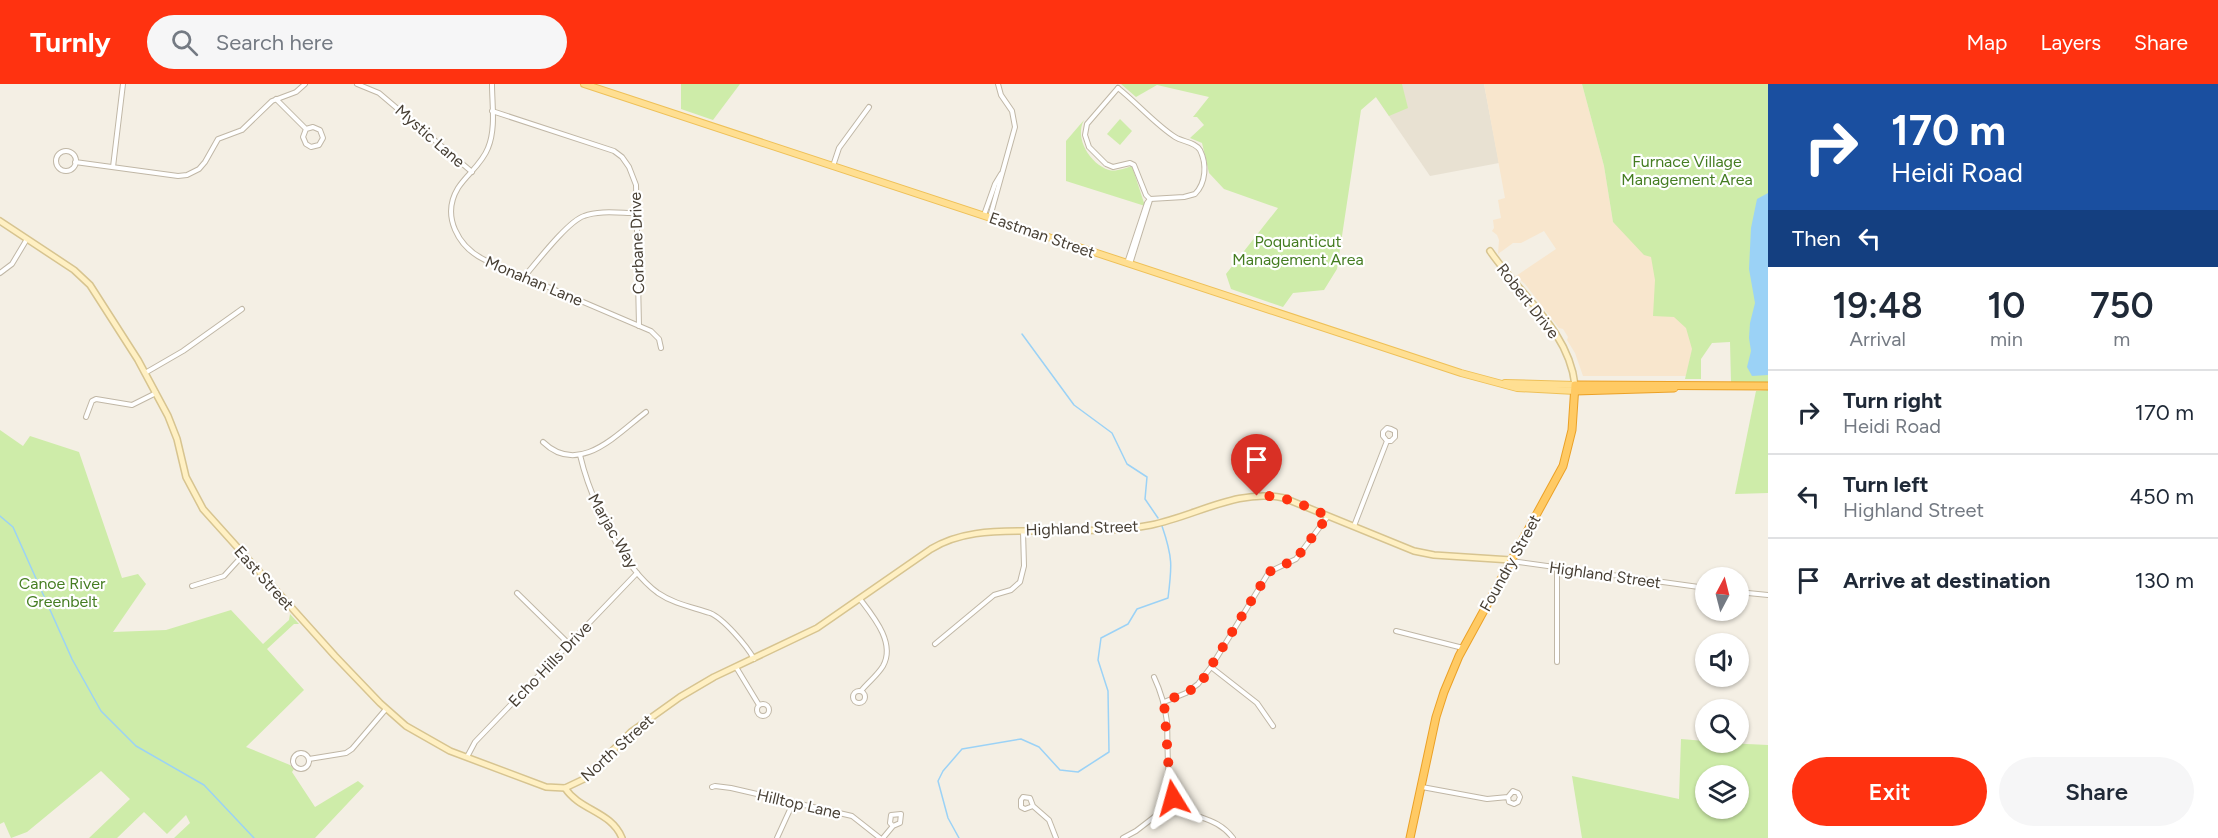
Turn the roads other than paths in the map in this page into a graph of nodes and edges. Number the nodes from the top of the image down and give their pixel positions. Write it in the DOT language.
graph roads {
  1 [pos="123,84"];
  2 [pos="305,84"];
  3 [pos="357,84"];
  4 [pos="492,84"];
  5 [pos="584,84"];
  6 [pos="998,84"];
  7 [pos="1118,86"];
  8 [pos="276,99"];
  9 [pos="869,107"];
  10 [pos="492,111"];
  11 [pos="306,129"];
  12 [pos="75,162"];
  13 [pos="833,166"];
  14 [pos="113,167"];
  15 [pos="472,172"];
  16 [pos="1150,200"];
  17 [pos="636,213"];
  18 [pos="987,216"];
  19 [pos="0,221"];
  20 [pos="27,238"];
  21 [pos="1490,250"];
  22 [pos="1128,264"];
  23 [pos="0,273"];
  24 [pos="524,277"];
  25 [pos="242,309"];
  26 [pos="639,326"];
  27 [pos="661,348"];
  28 [pos="145,373"];
  29 [pos="1768,386"];
  30 [pos="1575,388"];
  31 [pos="156,393"];
  32 [pos="646,412"];
  33 [pos="86,417"];
  34 [pos="1255,437"];
  35 [pos="1387,441"];
  36 [pos="543,442"];
  37 [pos="580,455"];
  38 [pos="1257,496"];
  39 [pos="1328,516"];
  40 [pos="1354,526"];
  41 [pos="1023,531"];
  42 [pos="244,554"];
  43 [pos="1511,560"];
  44 [pos="1557,567"];
  45 [pos="637,573"];
  46 [pos="192,586"];
  47 [pos="1695,586"];
  48 [pos="517,593"];
  49 [pos="1749,593"];
  50 [pos="1768,595"];
  51 [pos="860,599"];
  52 [pos="1396,631"];
  53 [pos="569,644"];
  54 [pos="935,644"];
  55 [pos="1463,648"];
  56 [pos="754,659"];
  57 [pos="1557,662"];
  58 [pos="736,667"];
  59 [pos="1211,667"];
  60 [pos="1154,677"];
  61 [pos="699,685"];
  62 [pos="861,691"];
  63 [pos="1164,702"];
  64 [pos="759,705"];
  65 [pos="386,709"];
  66 [pos="1273,726"];
  67 [pos="467,757"];
  68 [pos="309,759"];
  69 [pos="712,787"];
  70 [pos="1421,787"];
  71 [pos="565,788"];
  72 [pos="1508,797"];
  73 [pos="1175,801"];
  74 [pos="793,803"];
  75 [pos="1033,806"];
  76 [pos="893,826"];
  77 [pos="622,838"];
  78 [pos="777,838"];
  79 [pos="881,838"];
  80 [pos="1056,838"];
  81 [pos="1123,838"];
  82 [pos="1233,838"];
  83 [pos="1410,838"];
  1 -- 14 [label="street"];
  2 -- 8 [label="street"];
  3 -- 15 [label="street, Mystic Lane"];
  4 -- 10 [label="street, Monahan Lane"];
  5 -- 13 [label="main road, Eastman Street"];
  6 -- 18 [label="street"];
  7 -- 16 [label="street"];
  7 -- 16 [label="street"];
  8 -- 11 [label="street"];
  8 -- 14 [label="street"];
  9 -- 13 [label="street"];
  10 -- 15 [label="street, Monahan Lane"];
  10 -- 17 [label="street, Corbane Drive"];
  11 -- 11 [label="street"];
  12 -- 12 [label="street"];
  12 -- 14 [label="street"];
  13 -- 18 [label="main road, Eastman Street"];
  15 -- 24 [label="street, Monahan Lane"];
  16 -- 22 [label="street"];
  17 -- 24 [label="street"];
  17 -- 26 [label="street, Corbane Drive"];
  18 -- 22 [label="main road, Eastman Street"];
  19 -- 20 [label="street, East Street"];
  20 -- 23 [label="street"];
  20 -- 28 [label="street, East Street"];
  21 -- 30 [label="street, Robert Drive"];
  22 -- 30 [label="main road, Eastman Street"];
  24 -- 26 [label="street, Monahan Lane"];
  25 -- 28 [label="street"];
  26 -- 27 [label="street, Monahan Lane"];
  28 -- 31 [label="street, East Street"];
  29 -- 30 [label="highway"];
  30 -- 43 [label="highway, Foundry Street"];
  31 -- 33 [label="street"];
  31 -- 42 [label="street, East Street"];
  32 -- 37 [label="street"];
  34 -- 38 [label="street"];
  35 -- 40 [label="street"];
  36 -- 37 [label="street"];
  37 -- 45 [label="street, Marjac Way"];
  38 -- 39 [label="street, Highland Street"];
  38 -- 41 [label="street, Highland Street"];
  39 -- 40 [label="street, Highland Street"];
  39 -- 59 [label="street"];
  40 -- 43 [label="street, Highland Street"];
  41 -- 51 [label="street, Highland Street"];
  41 -- 54 [label="street"];
  42 -- 46 [label="street"];
  42 -- 65 [label="street, East Street"];
  43 -- 44 [label="street, Highland Street"];
  43 -- 55 [label="highway, Foundry Street"];
  44 -- 47 [label="street, Highland Street"];
  44 -- 57 [label="street"];
  45 -- 53 [label="street, Echo Hills Drive"];
  45 -- 56 [label="street, Marjac Way"];
  48 -- 53 [label="street"];
  49 -- 50 [label="street"];
  51 -- 56 [label="street, Highland Street"];
  51 -- 62 [label="street"];
  52 -- 55 [label="street"];
  53 -- 67 [label="street, Echo Hills Drive"];
  55 -- 70 [label="highway, Foundry Street"];
  56 -- 58 [label="street, Highland Street"];
  58 -- 61 [label="street, Highland Street"];
  58 -- 64 [label="street"];
  59 -- 63 [label="street"];
  59 -- 66 [label="street"];
  60 -- 63 [label="street"];
  61 -- 71 [label="street, North Street"];
  63 -- 73 [label="street"];
  65 -- 67 [label="street, East Street"];
  65 -- 68 [label="street"];
  67 -- 71 [label="street, East Street"];
  68 -- 68 [label="street"];
  69 -- 74 [label="street, Hilltop Lane"];
  70 -- 72 [label="street"];
  70 -- 83 [label="highway, Foundry Street"];
  71 -- 77 [label="street"];
  73 -- 81 [label="street"];
  73 -- 82 [label="street"];
  74 -- 78 [label="street"];
  74 -- 79 [label="street, Hilltop Lane"];
  75 -- 80 [label="street"];
  76 -- 79 [label="street"];
}
